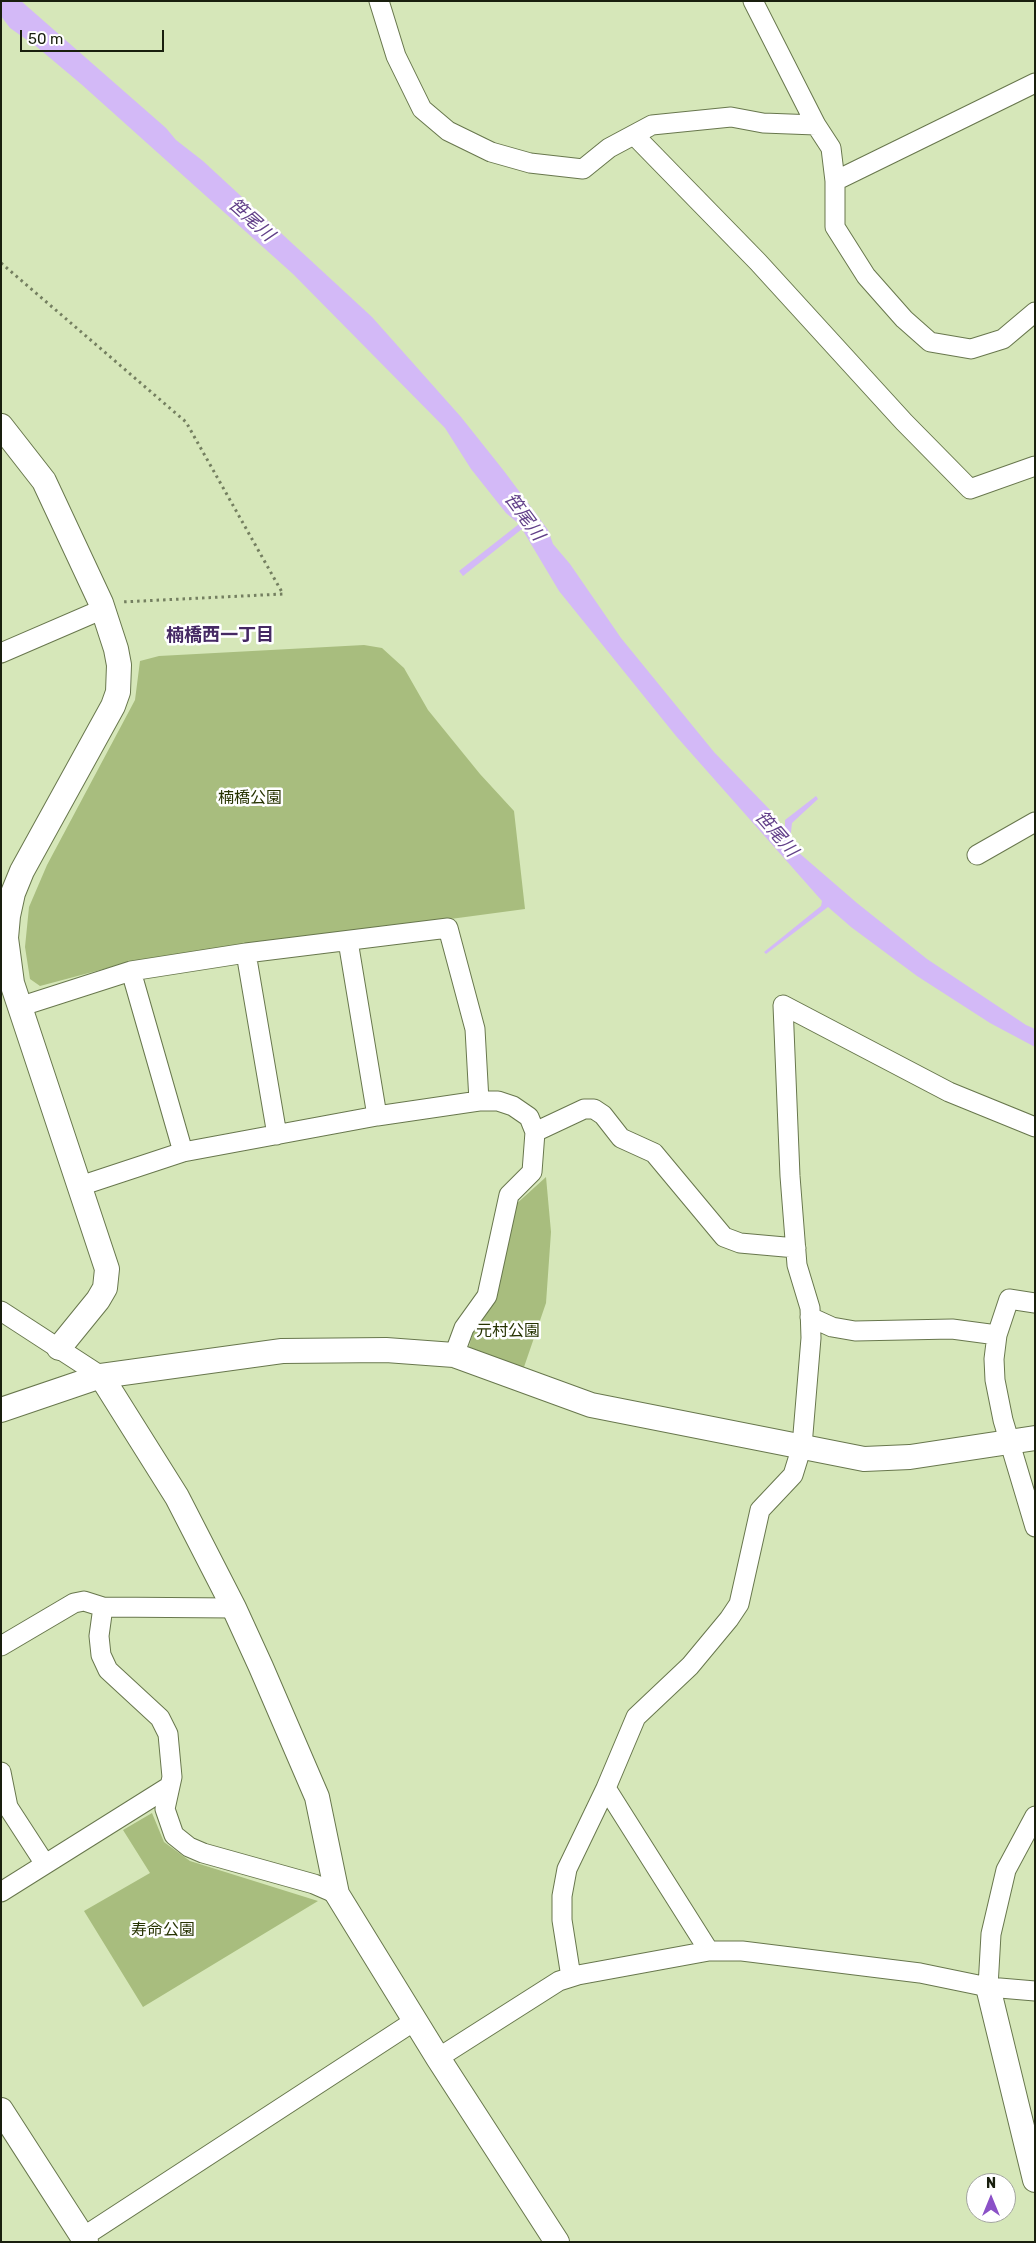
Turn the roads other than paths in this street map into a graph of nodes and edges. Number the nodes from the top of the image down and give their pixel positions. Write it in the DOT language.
graph roads {
  1 [pos="379,1"];
  2 [pos="753,1"];
  3 [pos="1035,83"];
  4 [pos="816,125"];
  5 [pos="634,134"];
  6 [pos="834,181"];
  7 [pos="1035,312"];
  8 [pos="1,426"];
  9 [pos="1035,466"];
  10 [pos="102,606"];
  11 [pos="1,653"];
  12 [pos="1035,822"];
  13 [pos="976,855"];
  14 [pos="348,941"];
  15 [pos="246,953"];
  16 [pos="131,971"];
  17 [pos="19,1007"];
  18 [pos="479,1101"];
  19 [pos="377,1116"];
  20 [pos="1035,1127"];
  21 [pos="534,1132"];
  22 [pos="277,1135"];
  23 [pos="183,1152"];
  24 [pos="80,1186"];
  25 [pos="796,1248"];
  26 [pos="1035,1303"];
  27 [pos="1,1311"];
  28 [pos="810,1317"];
  29 [pos="997,1335"];
  30 [pos="59,1348"];
  31 [pos="454,1355"];
  32 [pos="101,1376"];
  33 [pos="1,1410"];
  34 [pos="1035,1438"];
  35 [pos="1011,1442"];
  36 [pos="802,1446"];
  37 [pos="1035,1527"];
  38 [pos="103,1607"];
  39 [pos="234,1608"];
  40 [pos="1,1646"];
  41 [pos="1,1772"];
  42 [pos="170,1786"];
  43 [pos="606,1788"];
  44 [pos="1035,1816"];
  45 [pos="45,1864"];
  46 [pos="1,1892"];
  47 [pos="337,1894"];
  48 [pos="709,1951"];
  49 [pos="571,1977"];
  50 [pos="988,1987"];
  51 [pos="1035,1991"];
  52 [pos="416,2020"];
  53 [pos="438,2058"];
  54 [pos="1,2110"];
  55 [pos="1035,2180"];
  56 [pos="85,2239"];
  57 [pos="557,2242"];
  1 -- 5 [label="street"];
  2 -- 4 [label="street"];
  3 -- 6 [label="street"];
  4 -- 5 [label="street"];
  4 -- 6 [label="street"];
  5 -- 9 [label="street"];
  6 -- 7 [label="street"];
  8 -- 10 [label="street"];
  10 -- 11 [label="street"];
  10 -- 17 [label="street"];
  12 -- 13 [label="street"];
  14 -- 15 [label="street"];
  14 -- 18 [label="street"];
  14 -- 19 [label="street"];
  15 -- 16 [label="street"];
  15 -- 22 [label="street"];
  16 -- 17 [label="street"];
  16 -- 23 [label="street"];
  17 -- 24 [label="street"];
  18 -- 19 [label="street"];
  18 -- 21 [label="street"];
  19 -- 22 [label="street"];
  20 -- 25 [label="street"];
  21 -- 25 [label="street"];
  21 -- 31 [label="street"];
  22 -- 23 [label="street"];
  23 -- 24 [label="street"];
  24 -- 30 [label="street"];
  25 -- 28 [label="street"];
  26 -- 29 [label="street"];
  27 -- 30 [label="street"];
  28 -- 29 [label="street"];
  28 -- 36 [label="street"];
  29 -- 35 [label="street"];
  30 -- 32 [label="street"];
  31 -- 32 [label="street"];
  31 -- 36 [label="street"];
  32 -- 33 [label="street"];
  32 -- 39 [label="street"];
  34 -- 35 [label="street"];
  35 -- 36 [label="street"];
  35 -- 37 [label="street"];
  36 -- 43 [label="street"];
  38 -- 39 [label="street"];
  38 -- 40 [label="street"];
  38 -- 42 [label="street"];
  39 -- 47 [label="street"];
  41 -- 45 [label="street"];
  42 -- 45 [label="street"];
  42 -- 47 [label="street"];
  43 -- 48 [label="street"];
  43 -- 49 [label="street"];
  44 -- 50 [label="street"];
  45 -- 46 [label="street"];
  47 -- 52 [label="street"];
  48 -- 49 [label="street"];
  48 -- 50 [label="street"];
  49 -- 53 [label="street"];
  50 -- 51 [label="street"];
  50 -- 55 [label="street"];
  52 -- 53 [label="street"];
  52 -- 56 [label="street"];
  53 -- 57 [label="street"];
  54 -- 56 [label="street"];
}
